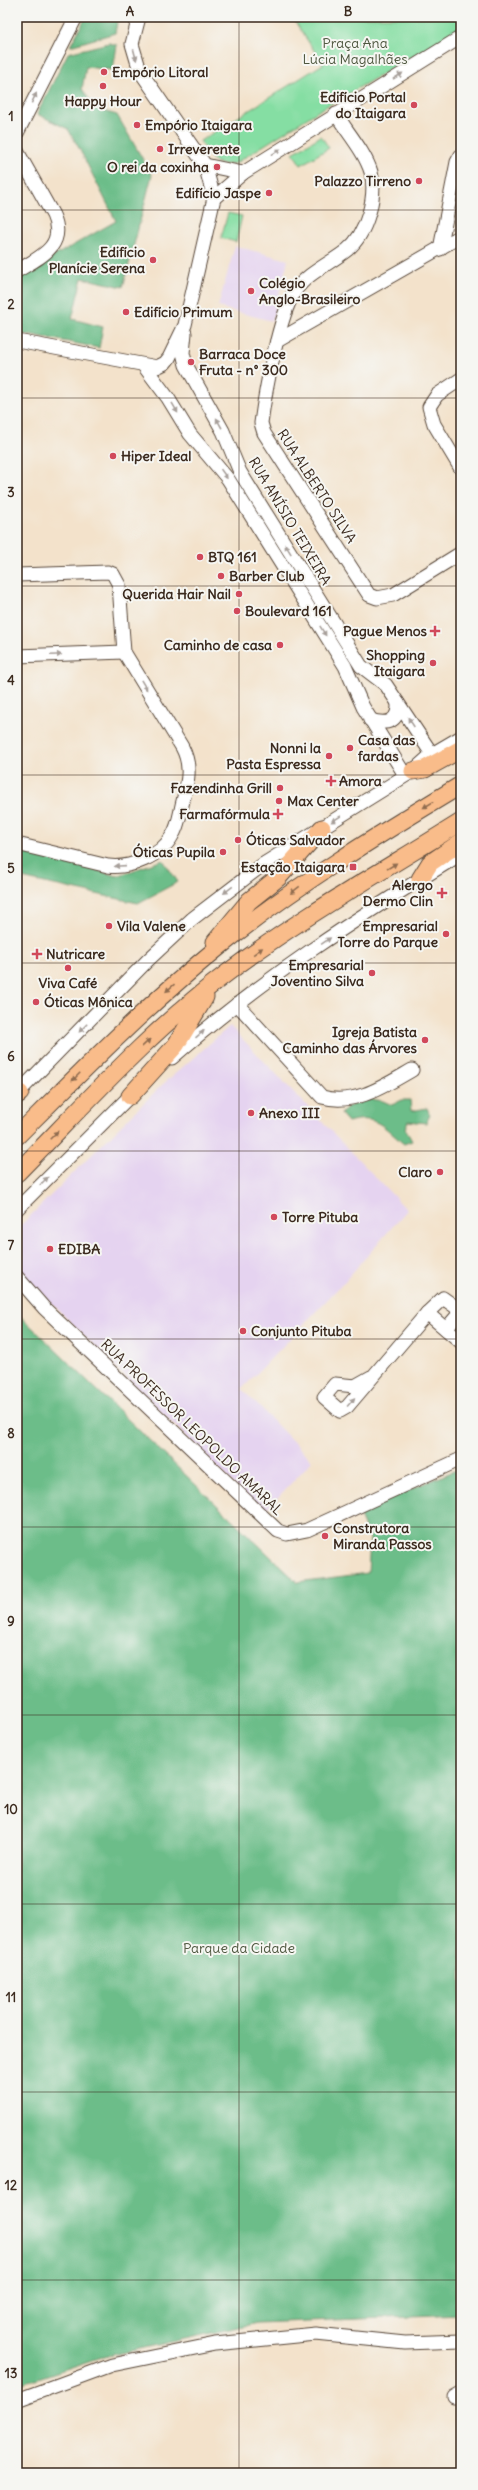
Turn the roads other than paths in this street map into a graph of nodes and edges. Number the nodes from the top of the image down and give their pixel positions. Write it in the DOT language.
graph roads {
  1 [pos="76,17"];
  2 [pos="139,17"];
  3 [pos="461,37"];
  4 [pos="336,114"];
  5 [pos="17,133"];
  6 [pos="17,151"];
  7 [pos="461,155"];
  8 [pos="205,165"];
  9 [pos="243,174"];
  10 [pos="214,198"];
  11 [pos="461,236"];
  12 [pos="440,249"];
  13 [pos="17,272"];
  14 [pos="185,325"];
  15 [pos="17,341"];
  16 [pos="277,341"];
  17 [pos="165,363"];
  18 [pos="186,365"];
  19 [pos="144,366"];
  20 [pos="461,379"];
  21 [pos="159,384"];
  22 [pos="230,446"];
  23 [pos="211,458"];
  24 [pos="461,469"];
  25 [pos="461,553"];
  26 [pos="17,575"];
  27 [pos="124,652"];
  28 [pos="17,656"];
  29 [pos="398,703"];
  30 [pos="370,720"];
  31 [pos="461,737"];
  32 [pos="461,748"];
  33 [pos="432,754"];
  34 [pos="409,773"];
  35 [pos="461,785"];
  36 [pos="461,822"];
  37 [pos="322,828"];
  38 [pos="461,842"];
  39 [pos="17,844"];
  40 [pos="461,854"];
  41 [pos="420,878"];
  42 [pos="192,969"];
  43 [pos="227,973"];
  44 [pos="237,1004"];
  45 [pos="412,1070"];
  46 [pos="18,1094"];
  47 [pos="130,1096"];
  48 [pos="17,1136"];
  49 [pos="17,1173"];
  50 [pos="17,1208"];
  51 [pos="17,1278"];
  52 [pos="17,1291"];
  53 [pos="44,1308"];
  54 [pos="428,1313"];
  55 [pos="446,1329"];
  56 [pos="461,1342"];
  57 [pos="371,1377"];
  58 [pos="461,1459"];
  59 [pos="461,2341"];
  60 [pos="17,2400"];
  5 -- 1 [label="street, one-way"];
  2 -- 8 [label="street, one-way"];
  4 -- 3 [label="street, one-way"];
  9 -- 4 [label="street, one-way"];
  4 -- 16 [label="street, RUA ALBERTO SILVA"];
  6 -- 13 [label="street"];
  7 -- 12 [label="street"];
  8 -- 9 [label="street"];
  8 -- 10 [label="street"];
  9 -- 10 [label="street"];
  10 -- 14 [label="street"];
  11 -- 12 [label="street"];
  12 -- 16 [label="street"];
  14 -- 17 [label="street"];
  14 -- 18 [label="street, RUA ANÍSIO TEIXEIRA"];
  15 -- 19 [label="street"];
  16 -- 25 [label="street, RUA ALBERTO SILVA"];
  17 -- 18 [label="street"];
  17 -- 19 [label="street"];
  17 -- 21 [label="street"];
  22 -- 18 [label="street, RUA ANÍSIO TEIXEIRA, one-way"];
  19 -- 21 [label="street, RUA ANÍSIO TEIXEIRA"];
  20 -- 24 [label="street"];
  21 -- 23 [label="street, RUA ANÍSIO TEIXEIRA, one-way"];
  22 -- 23 [label="street"];
  29 -- 22 [label="street, RUA ANÍSIO TEIXEIRA, one-way"];
  23 -- 30 [label="street, RUA ANÍSIO TEIXEIRA, one-way"];
  26 -- 27 [label="street"];
  28 -- 27 [label="street, one-way"];
  27 -- 39 [label="street, one-way"];
  29 -- 30 [label="street"];
  33 -- 29 [label="street, RUA ANÍSIO TEIXEIRA, one-way"];
  30 -- 34 [label="street, RUA ANÍSIO TEIXEIRA"];
  31 -- 33 [label="street"];
  32 -- 34 [label="main road"];
  33 -- 34 [label="street"];
  34 -- 37 [label="street, one-way"];
  35 -- 42 [label="main road, one-way"];
  43 -- 36 [label="main road, one-way"];
  37 -- 42 [label="main road"];
  37 -- 46 [label="street, one-way"];
  38 -- 41 [label="main road"];
  40 -- 41 [label="street"];
  44 -- 41 [label="street, one-way"];
  42 -- 48 [label="main road, one-way"];
  43 -- 47 [label="main road"];
  49 -- 43 [label="main road, one-way"];
  44 -- 45 [label="street"];
  47 -- 44 [label="street, one-way"];
  50 -- 47 [label="street, one-way"];
  51 -- 53 [label="street, RUA PROFESSOR LEOPOLDO AMARAL"];
  52 -- 53 [label="street, RUA PROFESSOR LEOPOLDO AMARAL"];
  53 -- 58 [label="street, RUA PROFESSOR LEOPOLDO AMARAL"];
  54 -- 55 [label="street"];
  54 -- 55 [label="street"];
  54 -- 57 [label="street"];
  55 -- 56 [label="street"];
  59 -- 60 [label="street"];
}
